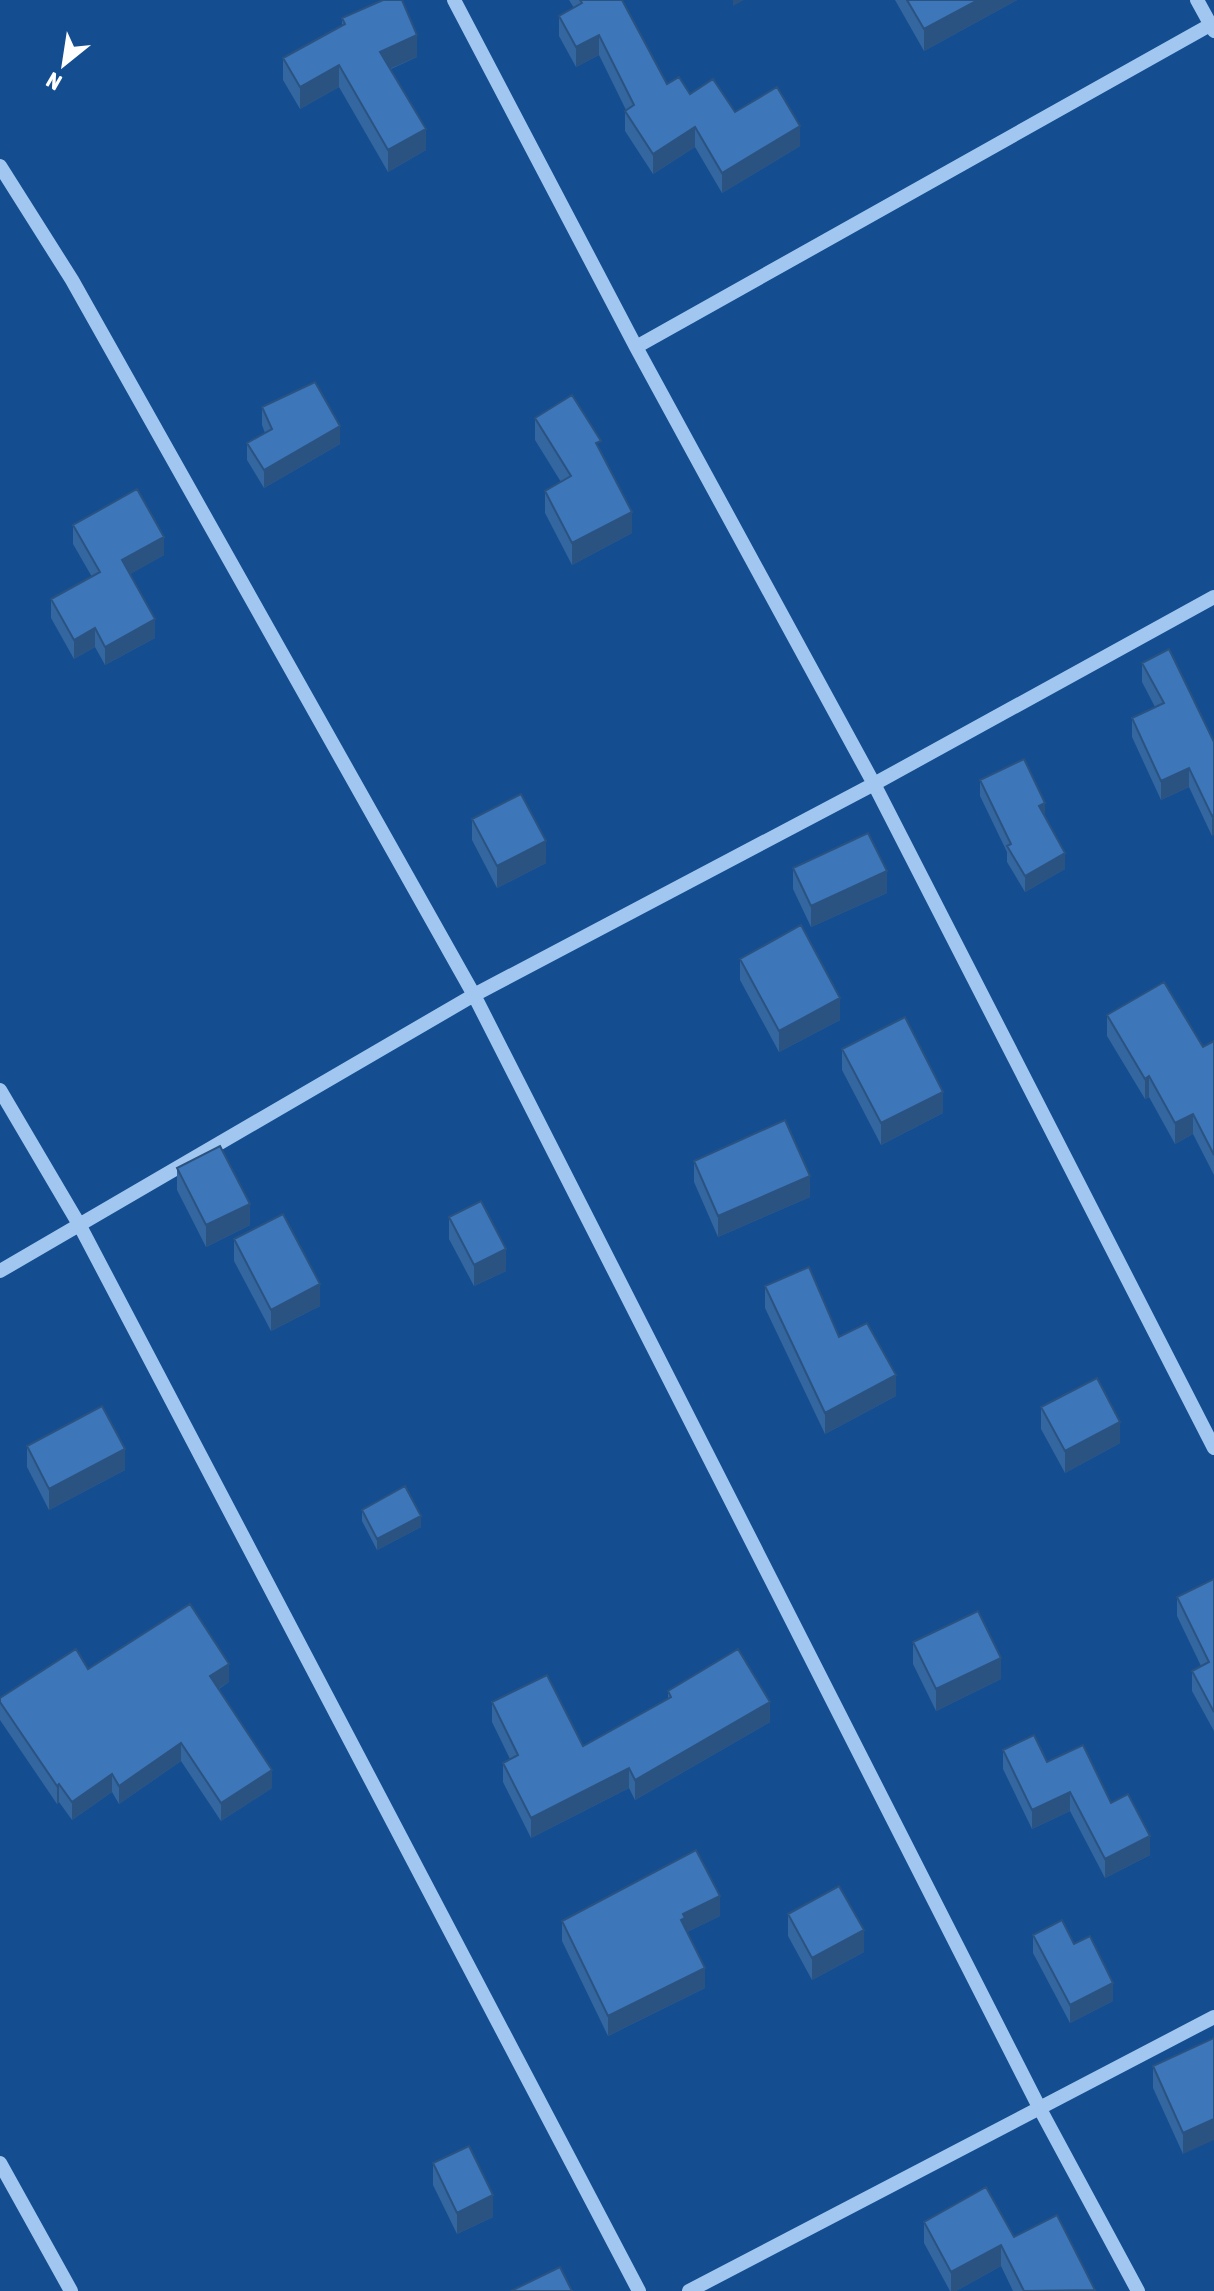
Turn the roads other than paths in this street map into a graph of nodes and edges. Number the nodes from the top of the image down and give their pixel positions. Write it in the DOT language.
graph roads {
  1 [pos="454,0"];
  2 [pos="1197,0"];
  3 [pos="1212,28"];
  4 [pos="0,166"];
  5 [pos="636,347"];
  6 [pos="1214,597"];
  7 [pos="874,784"];
  8 [pos="474,995"];
  9 [pos="0,1090"];
  10 [pos="80,1226"];
  11 [pos="0,1271"];
  12 [pos="1214,1448"];
  13 [pos="1214,2017"];
  14 [pos="1040,2109"];
  15 [pos="0,2163"];
  16 [pos="71,2291"];
  17 [pos="639,2291"];
  18 [pos="689,2291"];
  19 [pos="1138,2291"];
  1 -- 5 [label="street"];
  2 -- 3 [label="street"];
  3 -- 5 [label="street"];
  4 -- 8 [label="street"];
  5 -- 7 [label="street"];
  6 -- 7 [label="street"];
  7 -- 8 [label="street"];
  7 -- 12 [label="street"];
  8 -- 10 [label="street"];
  8 -- 14 [label="street"];
  9 -- 10 [label="street"];
  10 -- 11 [label="street"];
  10 -- 17 [label="street"];
  13 -- 14 [label="street"];
  14 -- 18 [label="street"];
  14 -- 19 [label="street"];
  15 -- 16 [label="street"];
}
